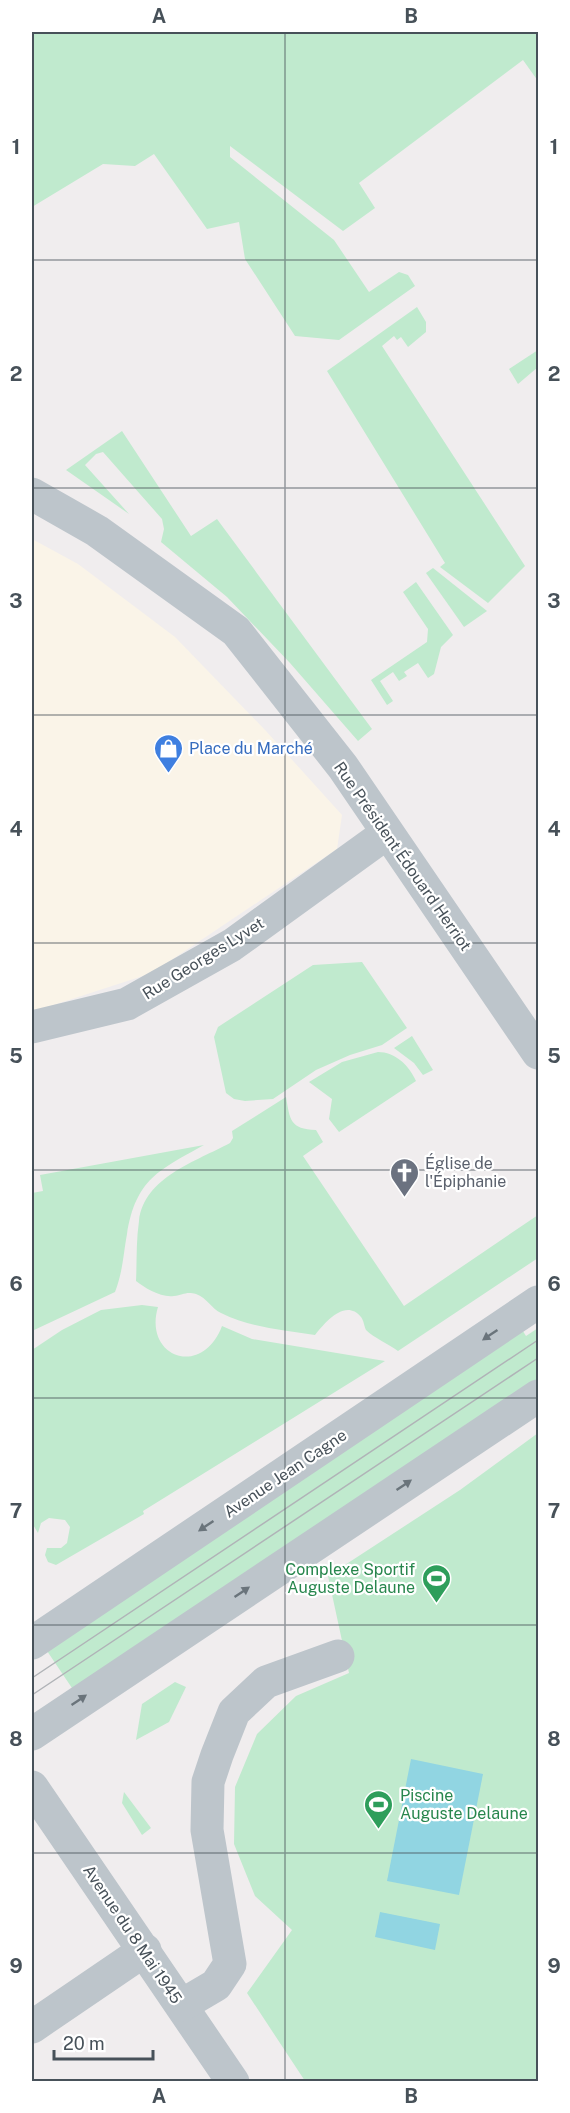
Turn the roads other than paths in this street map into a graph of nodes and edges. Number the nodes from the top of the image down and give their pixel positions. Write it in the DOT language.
graph roads {
  1 [pos="32,495"];
  2 [pos="387,832"];
  3 [pos="528,1016"];
  4 [pos="32,1027"];
  5 [pos="538,1053"];
  6 [pos="538,1302"];
  7 [pos="538,1396"];
  8 [pos="32,1643"];
  9 [pos="338,1656"];
  10 [pos="32,1734"];
  11 [pos="32,1787"];
  12 [pos="145,1950"];
  13 [pos="182,2005"];
  14 [pos="32,2027"];
  15 [pos="233,2082"];
  1 -- 2 [label="street, Rue Président Édouard Herriot"];
  2 -- 3 [label="street, Rue Président Édouard Herriot"];
  2 -- 4 [label="street, Rue Georges Lyvet"];
  3 -- 5 [label="street, Rue Président Édouard Herriot"];
  6 -- 8 [label="street, Avenue Jean Cagne, one-way"];
  10 -- 7 [label="street, one-way"];
  9 -- 13 [label="street"];
  11 -- 12 [label="street, Avenue du 8 Mai 1945"];
  12 -- 13 [label="street, Avenue du 8 Mai 1945"];
  12 -- 14 [label="street"];
  13 -- 15 [label="street, Avenue du 8 Mai 1945"];
}
